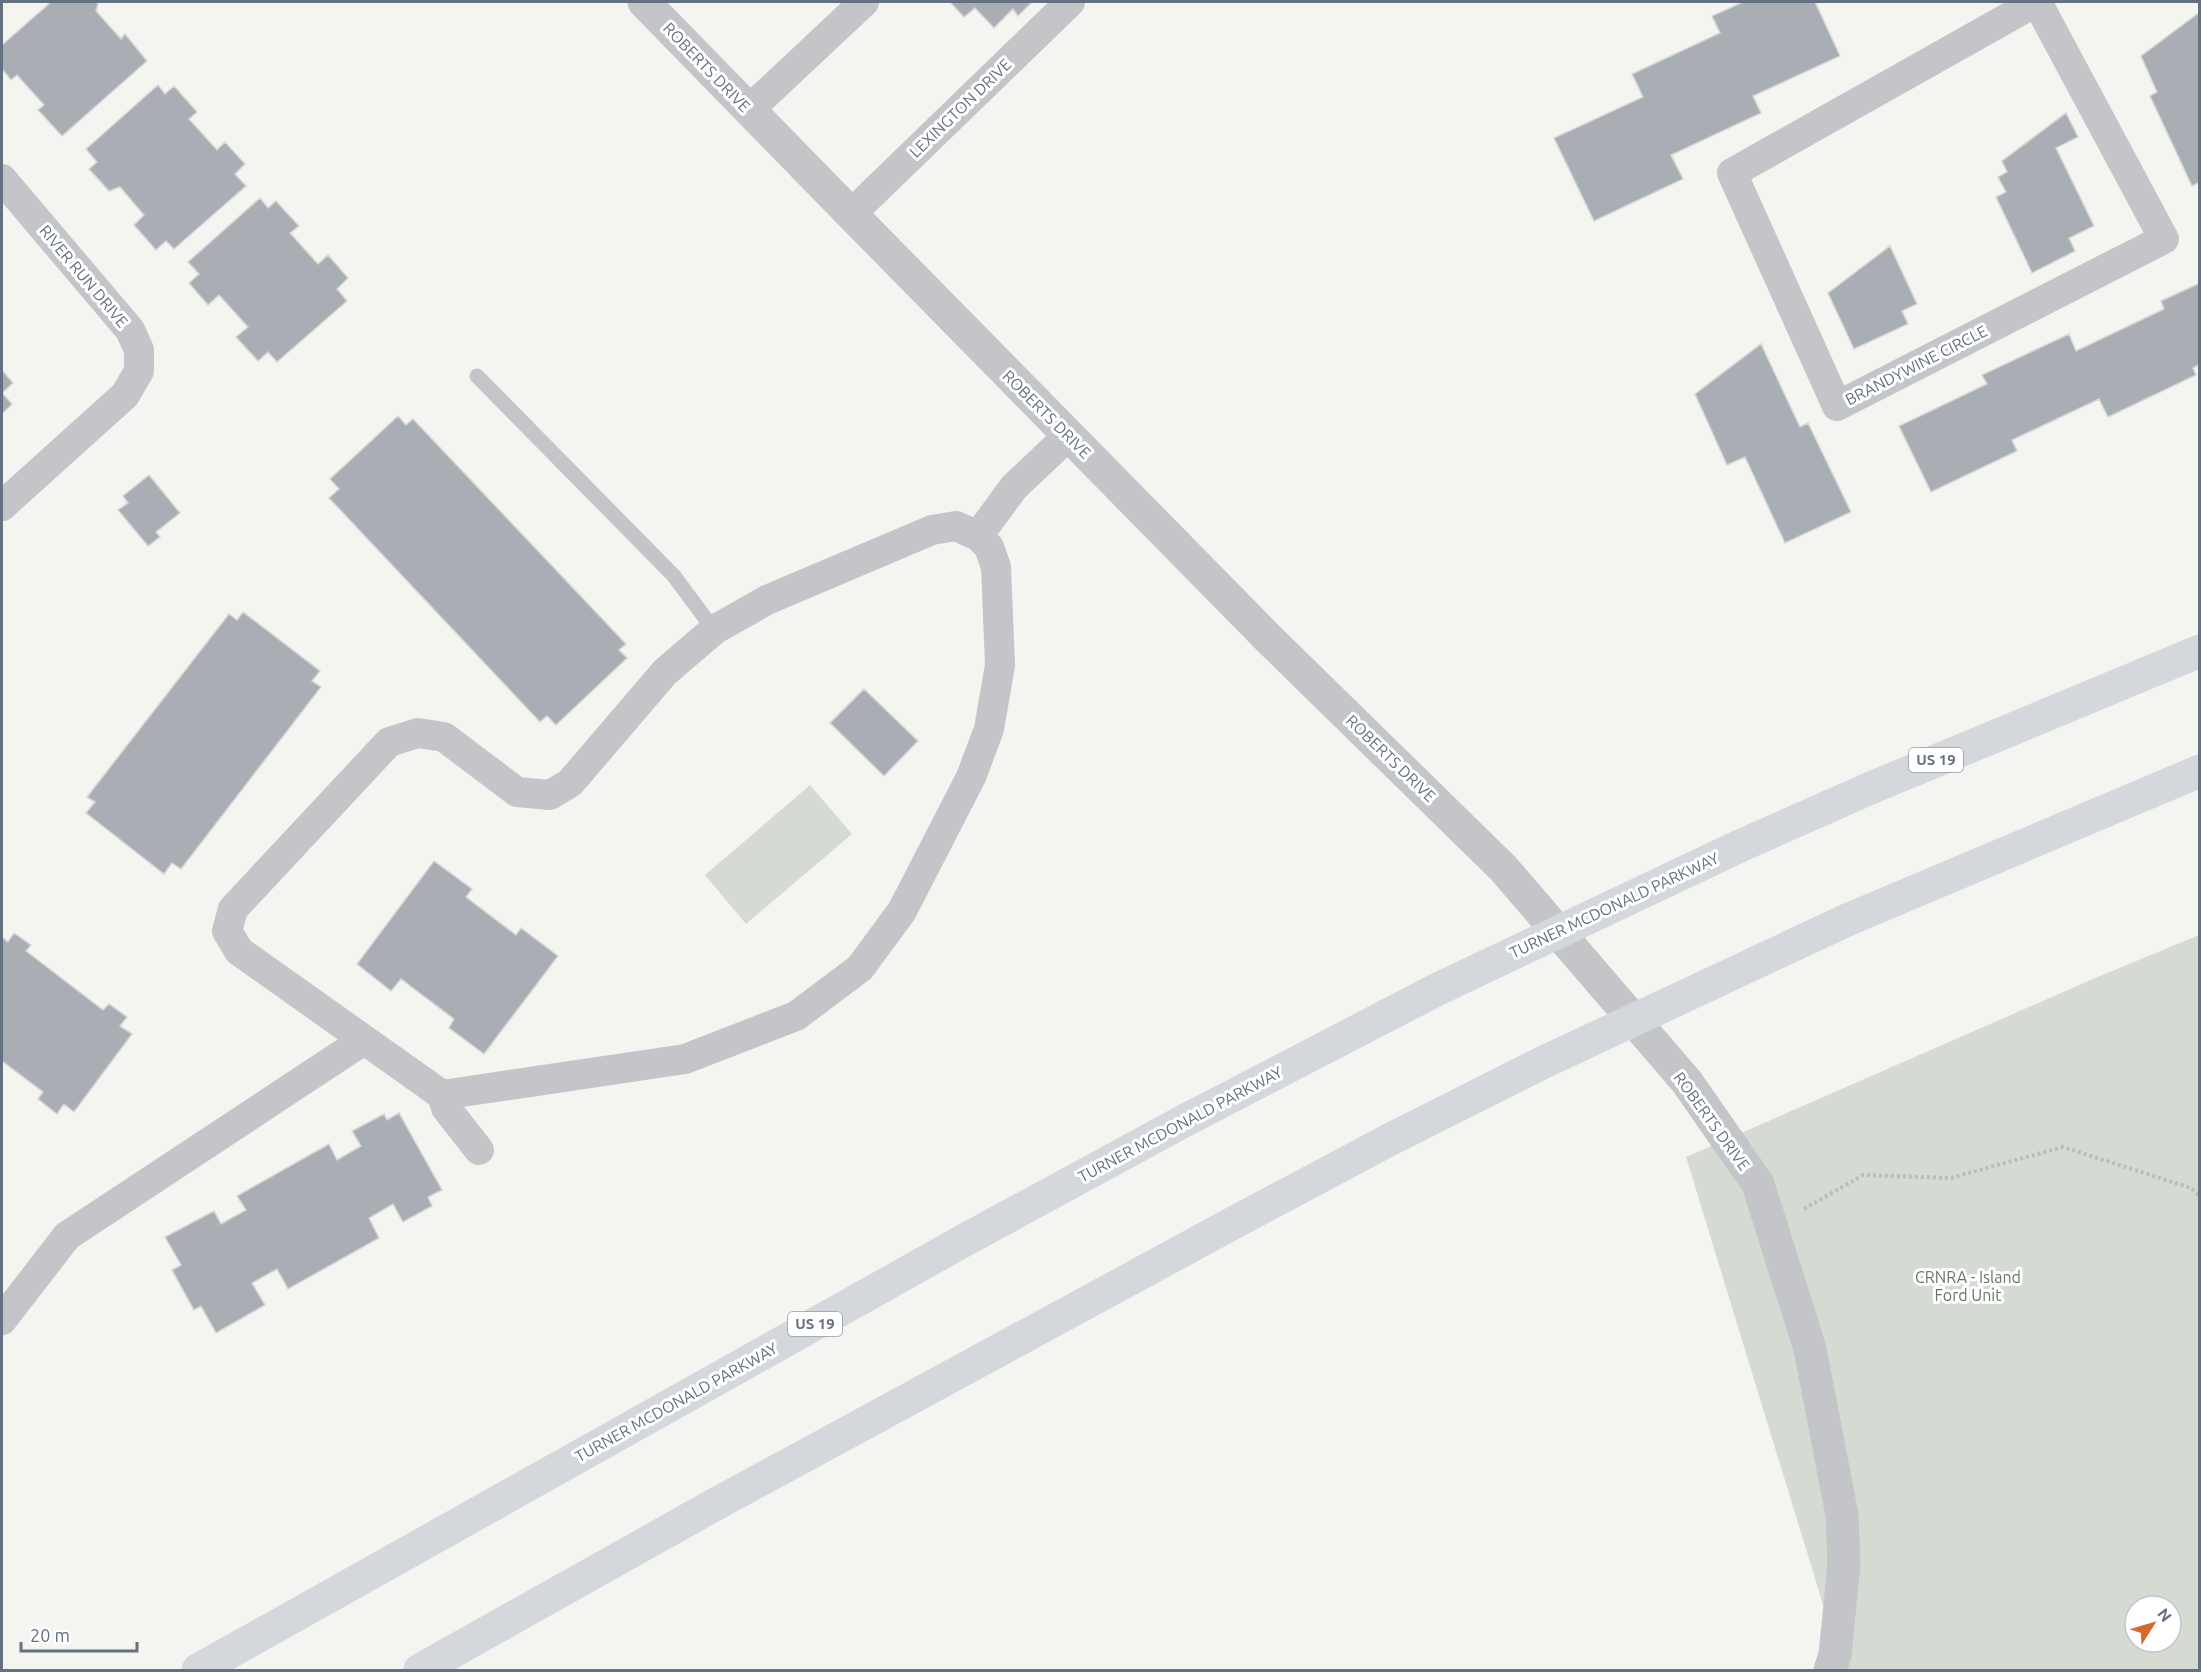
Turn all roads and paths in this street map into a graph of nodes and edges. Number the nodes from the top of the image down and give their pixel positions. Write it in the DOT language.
graph roads {
  1 [pos="644,2"];
  2 [pos="864,2"];
  3 [pos="1070,2"];
  4 [pos="2036,2"];
  5 [pos="749,110"];
  6 [pos="2,179"];
  7 [pos="851,214"];
  8 [pos="477,376"];
  9 [pos="1068,435"];
  10 [pos="2,506"];
  11 [pos="978,536"];
  12 [pos="714,630"];
  13 [pos="2199,651"];
  14 [pos="2199,771"];
  15 [pos="364,1040"];
  16 [pos="442,1095"];
  17 [pos="479,1150"];
  18 [pos="2199,1196"];
  19 [pos="1772,1227"];
  20 [pos="2,1320"];
  21 [pos="198,1671"];
  22 [pos="420,1671"];
  23 [pos="1830,1671"];
  1 -- 5 [label="street, ROBERTS DRIVE"];
  2 -- 5 [label="street"];
  3 -- 7 [label="street, LEXINGTON DRIVE"];
  4 -- 4 [label="street, BRANDYWINE CIRCLE"];
  5 -- 7 [label="street, ROBERTS DRIVE"];
  6 -- 10 [label="street, RIVER RUN DRIVE"];
  7 -- 9 [label="street, ROBERTS DRIVE"];
  8 -- 12 [label="lane"];
  9 -- 11 [label="street"];
  9 -- 19 [label="street, ROBERTS DRIVE"];
  11 -- 12 [label="street"];
  11 -- 16 [label="street"];
  12 -- 15 [label="street"];
  13 -- 21 [label="highway, TURNER MCDONALD PARKWAY / US 19"];
  14 -- 22 [label="highway"];
  15 -- 16 [label="street"];
  15 -- 20 [label="street"];
  16 -- 17 [label="street"];
  18 -- 19 [label="path"];
  19 -- 23 [label="street, ROBERTS DRIVE"];
}
